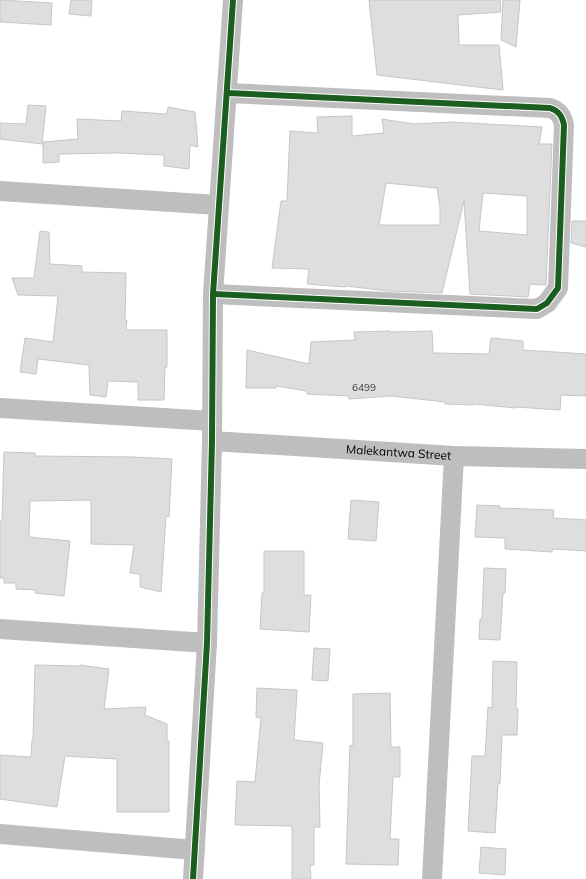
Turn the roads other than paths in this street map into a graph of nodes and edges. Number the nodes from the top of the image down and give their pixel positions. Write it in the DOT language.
graph roads {
  1 [pos="233,0"];
  2 [pos="228,93"];
  3 [pos="0,191"];
  4 [pos="218,205"];
  5 [pos="213,294"];
  6 [pos="0,408"];
  7 [pos="212,421"];
  8 [pos="212,441"];
  9 [pos="454,456"];
  10 [pos="586,459"];
  11 [pos="0,629"];
  12 [pos="207,643"];
  13 [pos="0,834"];
  14 [pos="195,850"];
  15 [pos="193,879"];
  16 [pos="432,879"];
  1 -- 2 [label="street"];
  2 -- 4 [label="street"];
  2 -- 5 [label="street"];
  3 -- 4 [label="street"];
  4 -- 5 [label="street"];
  5 -- 7 [label="street"];
  6 -- 7 [label="street"];
  7 -- 8 [label="street"];
  8 -- 9 [label="street, Malekantwa Street"];
  8 -- 12 [label="street"];
  9 -- 10 [label="street, Malekantwa Street"];
  9 -- 16 [label="street"];
  11 -- 12 [label="street"];
  12 -- 14 [label="street"];
  13 -- 14 [label="street"];
  14 -- 15 [label="street"];
}
